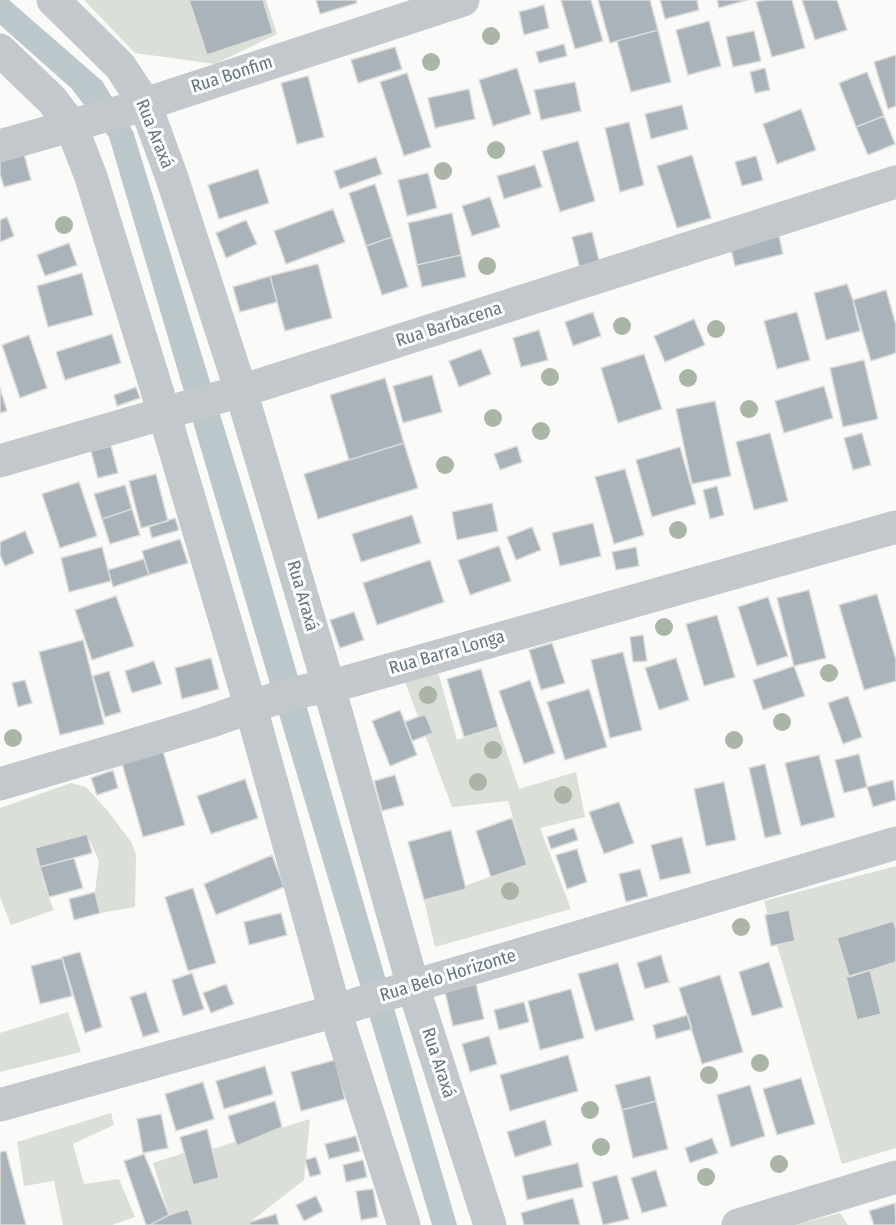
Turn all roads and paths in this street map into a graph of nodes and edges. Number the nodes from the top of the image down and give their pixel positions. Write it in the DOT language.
graph roads {
  1 [pos="53,0"];
  2 [pos="463,0"];
  3 [pos="0,50"];
  4 [pos="139,106"];
  5 [pos="79,123"];
  6 [pos="0,146"];
  7 [pos="896,182"];
  8 [pos="234,393"];
  9 [pos="171,411"];
  10 [pos="0,461"];
  11 [pos="896,528"];
  12 [pos="321,687"];
  13 [pos="258,705"];
  14 [pos="0,784"];
  15 [pos="896,843"];
  16 [pos="405,988"];
  17 [pos="344,1007"];
  18 [pos="0,1105"];
  19 [pos="896,1177"];
  20 [pos="404,1225"];
  21 [pos="490,1225"];
  22 [pos="738,1225"];
  1 -- 4 [label="street, Rua Araxá"];
  2 -- 4 [label="street, Rua Bonfim"];
  3 -- 5 [label="street"];
  4 -- 5 [label="street, Rua Bonfim"];
  4 -- 8 [label="street, Rua Araxá"];
  5 -- 6 [label="street, Rua Bonfim"];
  5 -- 9 [label="street"];
  7 -- 8 [label="street, Rua Barbacena"];
  8 -- 9 [label="street, Rua Barbacena"];
  8 -- 12 [label="street, Rua Araxá"];
  9 -- 10 [label="street, Rua Barbacena"];
  9 -- 13 [label="street"];
  11 -- 12 [label="street, Rua Barra Longa"];
  12 -- 13 [label="street, Rua Barra Longa"];
  12 -- 16 [label="street, Rua Araxá"];
  13 -- 14 [label="street, Rua Barra Longa"];
  13 -- 17 [label="street"];
  15 -- 16 [label="street, Rua Belo Horizonte"];
  16 -- 17 [label="street, Rua Belo Horizonte"];
  16 -- 21 [label="street, Rua Araxá"];
  17 -- 18 [label="street, Rua Belo Horizonte"];
  17 -- 20 [label="street"];
  19 -- 22 [label="street"];
}
